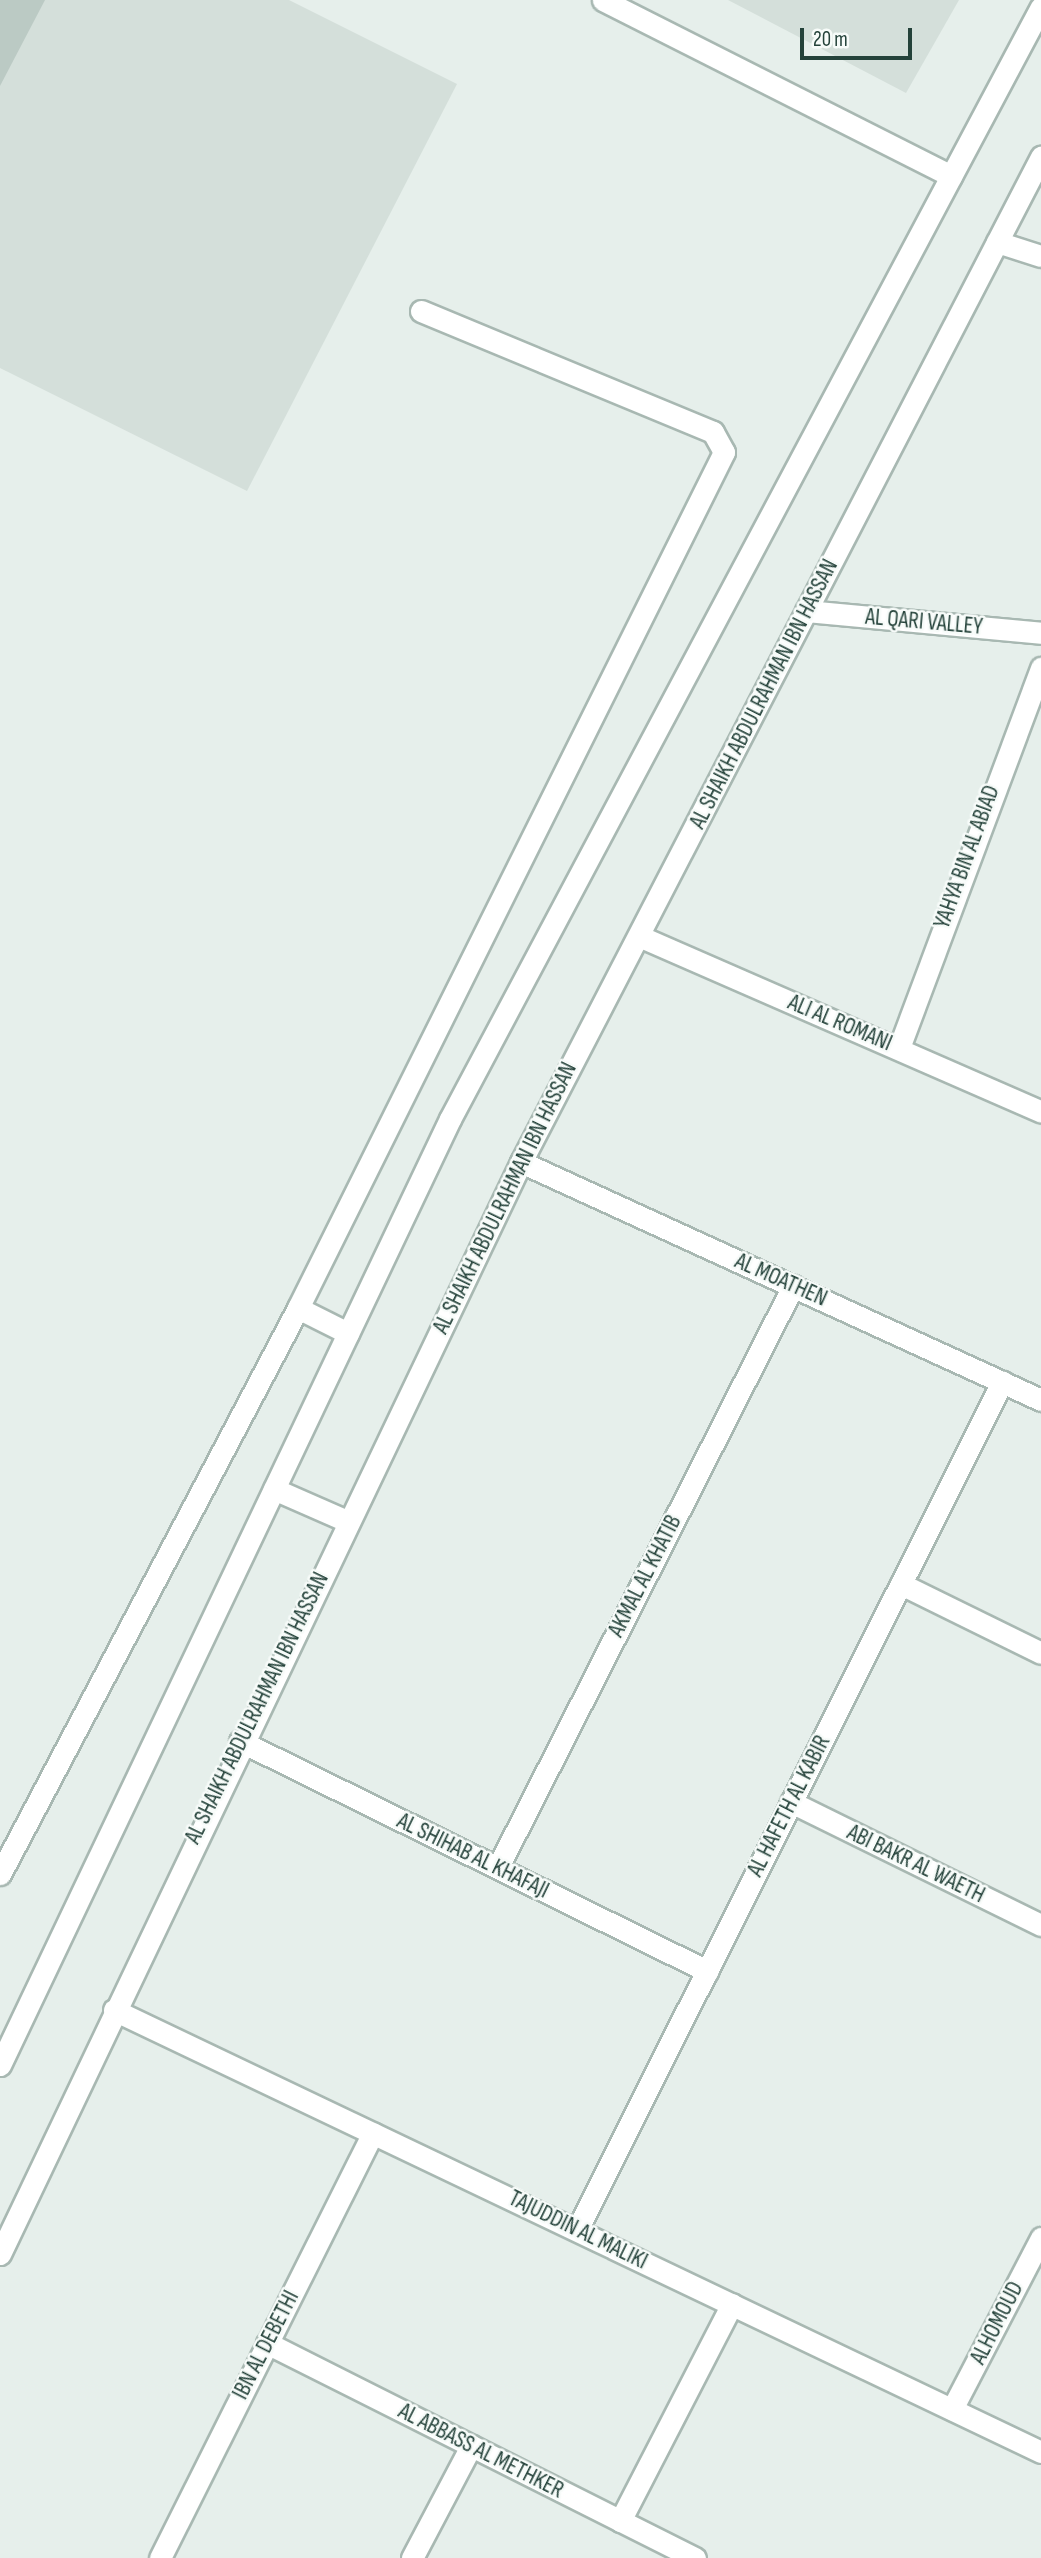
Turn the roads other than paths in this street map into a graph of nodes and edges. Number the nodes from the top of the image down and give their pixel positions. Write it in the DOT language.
graph roads {
  1 [pos="603,0"];
  2 [pos="1041,7"];
  3 [pos="1041,158"];
  4 [pos="951,176"];
  5 [pos="997,243"];
  6 [pos="1041,256"];
  7 [pos="421,311"];
  8 [pos="806,611"];
  9 [pos="1041,633"];
  10 [pos="1041,668"];
  11 [pos="639,936"];
  12 [pos="899,1048"];
  13 [pos="1041,1112"];
  14 [pos="521,1163"];
  15 [pos="793,1286"];
  16 [pos="298,1308"];
  17 [pos="348,1333"];
  18 [pos="1002,1382"];
  19 [pos="1041,1400"];
  20 [pos="274,1489"];
  21 [pos="347,1521"];
  22 [pos="901,1584"];
  23 [pos="1041,1653"];
  24 [pos="240,1741"];
  25 [pos="791,1802"];
  26 [pos="498,1867"];
  27 [pos="0,1874"];
  28 [pos="1041,1925"];
  29 [pos="706,1971"];
  30 [pos="114,2010"];
  31 [pos="0,2065"];
  32 [pos="373,2133"];
  33 [pos="577,2230"];
  34 [pos="1041,2238"];
  35 [pos="0,2254"];
  36 [pos="732,2304"];
  37 [pos="267,2343"];
  38 [pos="952,2409"];
  39 [pos="471,2446"];
  40 [pos="1041,2452"];
  41 [pos="621,2521"];
  42 [pos="160,2558"];
  43 [pos="412,2558"];
  44 [pos="695,2558"];
  1 -- 4 [label="street"];
  2 -- 4 [label="street"];
  3 -- 5 [label="street, AL SHAIKH ABDULRAHMAN IBN HASSAN"];
  4 -- 17 [label="street"];
  5 -- 6 [label="street"];
  5 -- 8 [label="street, AL SHAIKH ABDULRAHMAN IBN HASSAN"];
  7 -- 16 [label="street"];
  8 -- 9 [label="street, AL QARI VALLEY"];
  8 -- 11 [label="street, AL SHAIKH ABDULRAHMAN IBN HASSAN"];
  10 -- 12 [label="street, YAHYA BIN AL ABIAD"];
  11 -- 12 [label="street, ALI AL ROMANI"];
  11 -- 14 [label="street, AL SHAIKH ABDULRAHMAN IBN HASSAN"];
  12 -- 13 [label="street, ALI AL ROMANI"];
  14 -- 15 [label="street, AL MOATHEN"];
  14 -- 21 [label="street, AL SHAIKH ABDULRAHMAN IBN HASSAN"];
  15 -- 18 [label="street, AL MOATHEN"];
  15 -- 26 [label="street, AKMAL AL KHATIB"];
  16 -- 17 [label="street"];
  16 -- 27 [label="street"];
  17 -- 20 [label="street"];
  18 -- 19 [label="street, AL MOATHEN"];
  18 -- 22 [label="street, AL HAFETH AL KABIR"];
  20 -- 21 [label="street"];
  20 -- 31 [label="street"];
  21 -- 24 [label="street, AL SHAIKH ABDULRAHMAN IBN HASSAN"];
  22 -- 23 [label="street"];
  22 -- 25 [label="street, AL HAFETH AL KABIR"];
  24 -- 26 [label="street, AL SHIHAB AL KHAFAJI"];
  24 -- 30 [label="street, AL SHAIKH ABDULRAHMAN IBN HASSAN"];
  25 -- 28 [label="street, ABI BAKR AL WAETH"];
  25 -- 29 [label="street, AL HAFETH AL KABIR"];
  26 -- 29 [label="street, AL SHIHAB AL KHAFAJI"];
  29 -- 33 [label="street, AL HAFETH AL KABIR"];
  30 -- 32 [label="street, TAJUDDIN AL MALIKI"];
  30 -- 35 [label="street, AL SHAIKH ABDULRAHMAN IBN HASSAN"];
  32 -- 33 [label="street, TAJUDDIN AL MALIKI"];
  32 -- 37 [label="street, IBN AL DEBETHI"];
  33 -- 36 [label="street, TAJUDDIN AL MALIKI"];
  34 -- 38 [label="street, ALHOMOUD"];
  36 -- 38 [label="street, TAJUDDIN AL MALIKI"];
  36 -- 41 [label="street"];
  37 -- 39 [label="street, AL ABBASS AL METHKER"];
  37 -- 42 [label="street, IBN AL DEBETHI"];
  38 -- 40 [label="street, TAJUDDIN AL MALIKI"];
  39 -- 41 [label="street, AL ABBASS AL METHKER"];
  39 -- 43 [label="street"];
  41 -- 44 [label="street, AL ABBASS AL METHKER"];
}
